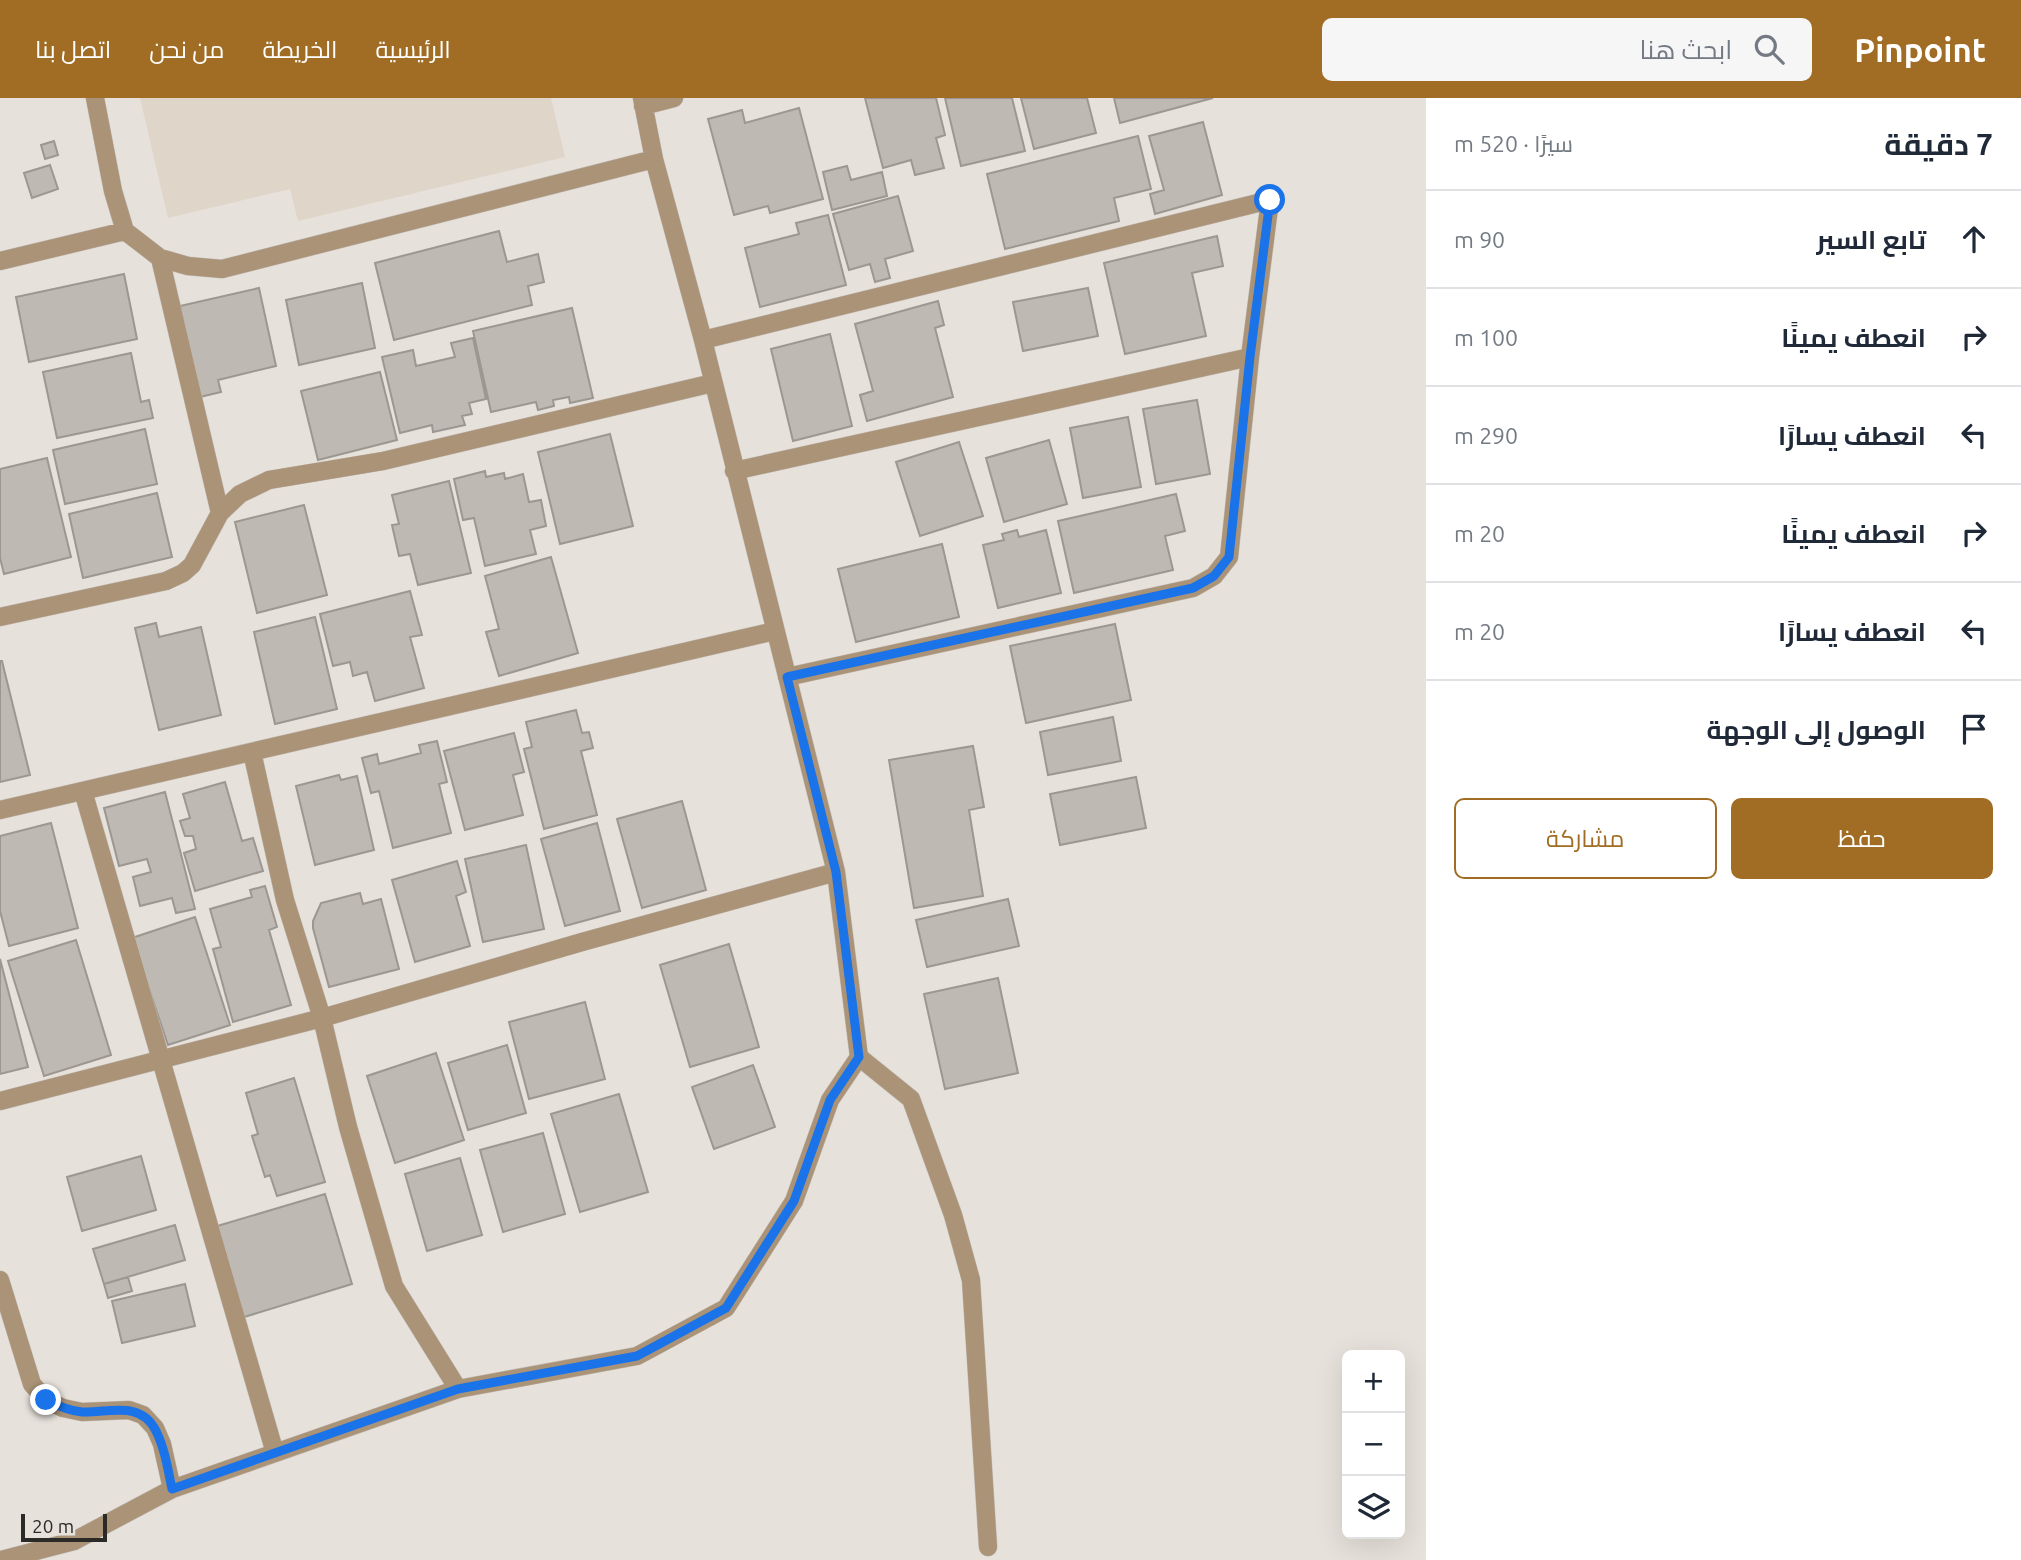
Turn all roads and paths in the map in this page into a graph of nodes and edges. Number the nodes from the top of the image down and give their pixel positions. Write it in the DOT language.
graph roads {
  1 [pos="95,98"];
  2 [pos="674,98"];
  3 [pos="642,102"];
  4 [pos="654,159"];
  5 [pos="125,232"];
  6 [pos="160,258"];
  7 [pos="0,261"];
  8 [pos="703,340"];
  9 [pos="1250,357"];
  10 [pos="713,383"];
  11 [pos="734,471"];
  12 [pos="220,513"];
  13 [pos="0,617"];
  14 [pos="775,631"];
  15 [pos="787,677"];
  16 [pos="252,752"];
  17 [pos="83,791"];
  18 [pos="0,810"];
  19 [pos="836,872"];
  20 [pos="322,1018"];
  21 [pos="859,1057"];
  22 [pos="161,1059"];
  23 [pos="0,1101"];
  24 [pos="0,1280"];
  25 [pos="458,1389"];
  26 [pos="275,1453"];
  27 [pos="172,1489"];
  28 [pos="988,1547"];
  29 [pos="1,1560"];
  1 -- 5 [label="street"];
  2 -- 3 [label="street"];
  3 -- 4 [label="street"];
  4 -- 6 [label="street"];
  4 -- 8 [label="street"];
  5 -- 6 [label="street"];
  5 -- 7 [label="street"];
  6 -- 12 [label="street"];
  8 -- 9 [label="street"];
  8 -- 10 [label="street"];
  9 -- 11 [label="street"];
  9 -- 15 [label="street"];
  10 -- 11 [label="street"];
  10 -- 12 [label="street"];
  11 -- 14 [label="street"];
  12 -- 13 [label="street"];
  14 -- 15 [label="street"];
  14 -- 16 [label="street"];
  15 -- 19 [label="street"];
  16 -- 17 [label="street"];
  16 -- 20 [label="street"];
  17 -- 18 [label="street"];
  17 -- 22 [label="street"];
  19 -- 20 [label="street"];
  19 -- 21 [label="street"];
  20 -- 22 [label="street"];
  20 -- 25 [label="street"];
  21 -- 25 [label="street"];
  21 -- 28 [label="street"];
  22 -- 23 [label="street"];
  22 -- 26 [label="street"];
  24 -- 27 [label="street"];
  25 -- 26 [label="street"];
  26 -- 27 [label="street"];
  27 -- 29 [label="street"];
}
